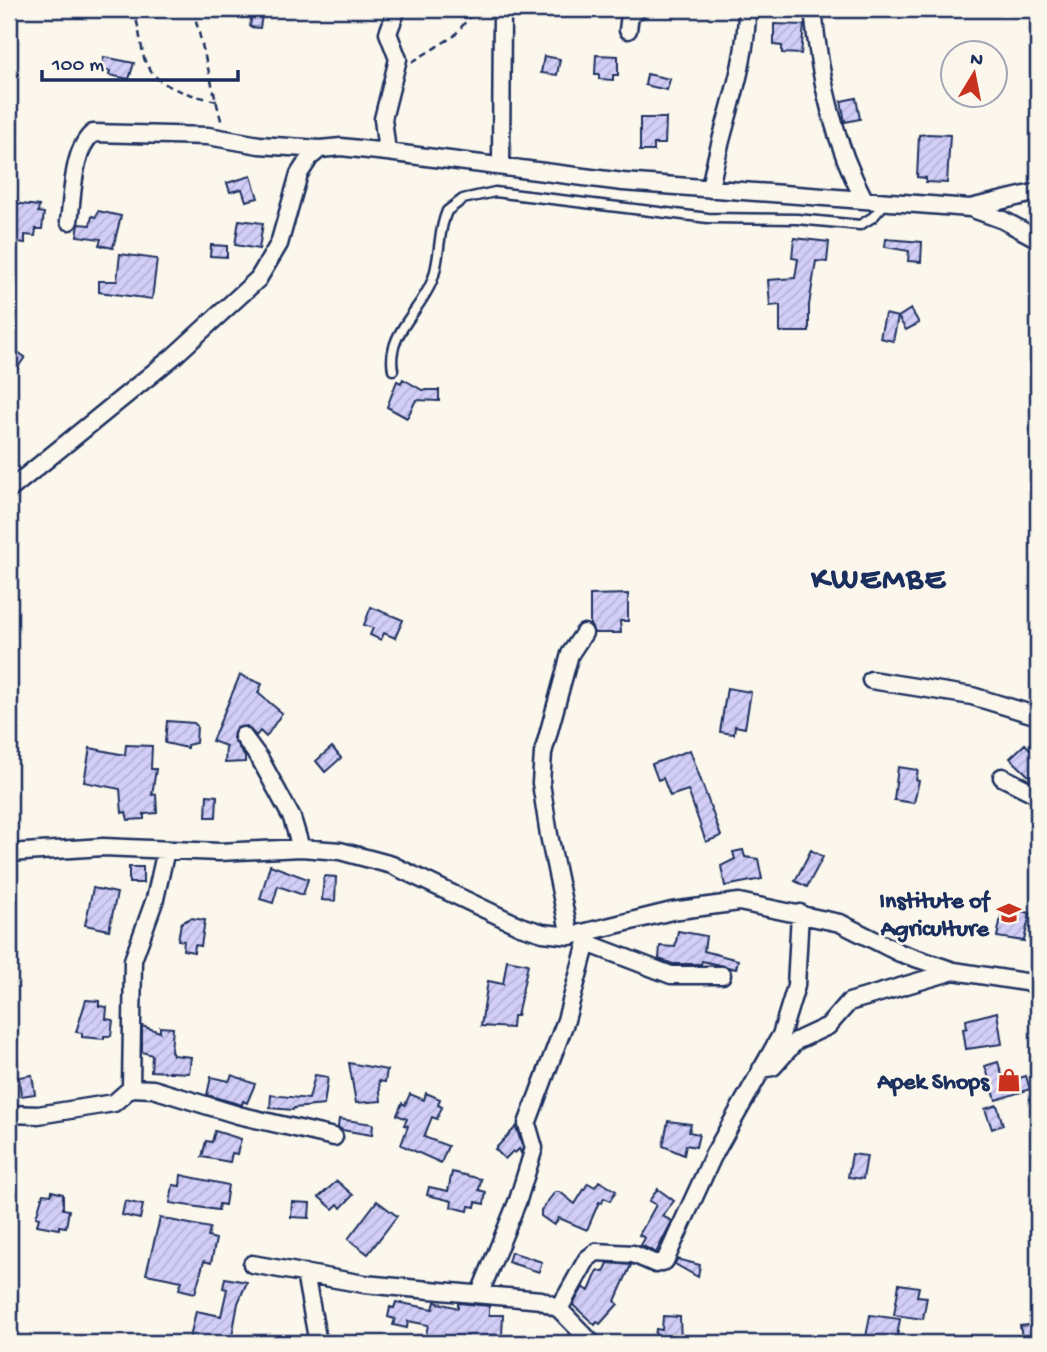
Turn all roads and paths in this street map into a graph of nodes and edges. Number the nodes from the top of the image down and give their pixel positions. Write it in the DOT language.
graph roads {
  1 [pos="133,9"];
  2 [pos="192,9"];
  3 [pos="397,9"];
  4 [pos="476,9"];
  5 [pos="502,9"];
  6 [pos="638,9"];
  7 [pos="747,9"];
  8 [pos="813,9"];
  9 [pos="628,30"];
  10 [pos="397,70"];
  11 [pos="217,101"];
  12 [pos="225,139"];
  13 [pos="320,149"];
  14 [pos="387,152"];
  15 [pos="501,166"];
  16 [pos="710,189"];
  17 [pos="1038,192"];
  18 [pos="864,199"];
  19 [pos="887,201"];
  20 [pos="970,208"];
  21 [pos="69,221"];
  22 [pos="1038,239"];
  23 [pos="393,370"];
  24 [pos="9,491"];
  25 [pos="584,633"];
  26 [pos="871,680"];
  27 [pos="1038,716"];
  28 [pos="243,736"];
  29 [pos="1002,777"];
  30 [pos="1038,795"];
  31 [pos="301,848"];
  32 [pos="166,850"];
  33 [pos="9,853"];
  34 [pos="800,913"];
  35 [pos="570,936"];
  36 [pos="589,937"];
  37 [pos="954,971"];
  38 [pos="722,975"];
  39 [pos="1038,984"];
  40 [pos="761,1069"];
  41 [pos="131,1088"];
  42 [pos="9,1114"];
  43 [pos="334,1137"];
  44 [pos="253,1264"];
  45 [pos="305,1273"];
  46 [pos="480,1293"];
  47 [pos="559,1309"];
  48 [pos="318,1343"];
  49 [pos="592,1343"];
  1 -- 11 [label="path"];
  2 -- 11 [label="path"];
  3 -- 10 [label="street"];
  4 -- 10 [label="path"];
  5 -- 15 [label="street"];
  6 -- 9 [label="street"];
  7 -- 16 [label="street"];
  8 -- 18 [label="street"];
  10 -- 14 [label="street"];
  11 -- 12 [label="path"];
  12 -- 13 [label="street"];
  12 -- 21 [label="street"];
  13 -- 14 [label="street"];
  13 -- 24 [label="street"];
  14 -- 15 [label="street"];
  15 -- 16 [label="street"];
  16 -- 18 [label="street"];
  17 -- 20 [label="street"];
  18 -- 19 [label="street"];
  19 -- 20 [label="street"];
  19 -- 23 [label="lane"];
  20 -- 22 [label="street"];
  25 -- 35 [label="street"];
  26 -- 27 [label="street"];
  28 -- 31 [label="street"];
  29 -- 30 [label="street"];
  31 -- 32 [label="street"];
  31 -- 35 [label="street"];
  32 -- 33 [label="street"];
  32 -- 41 [label="street"];
  34 -- 36 [label="street"];
  34 -- 37 [label="street"];
  34 -- 40 [label="street"];
  35 -- 36 [label="street"];
  36 -- 38 [label="street"];
  36 -- 46 [label="street"];
  37 -- 39 [label="street"];
  37 -- 40 [label="street"];
  40 -- 47 [label="street"];
  41 -- 42 [label="street"];
  41 -- 43 [label="street"];
  44 -- 45 [label="street"];
  45 -- 46 [label="street"];
  45 -- 48 [label="street"];
  46 -- 47 [label="street"];
  47 -- 49 [label="street"];
}
